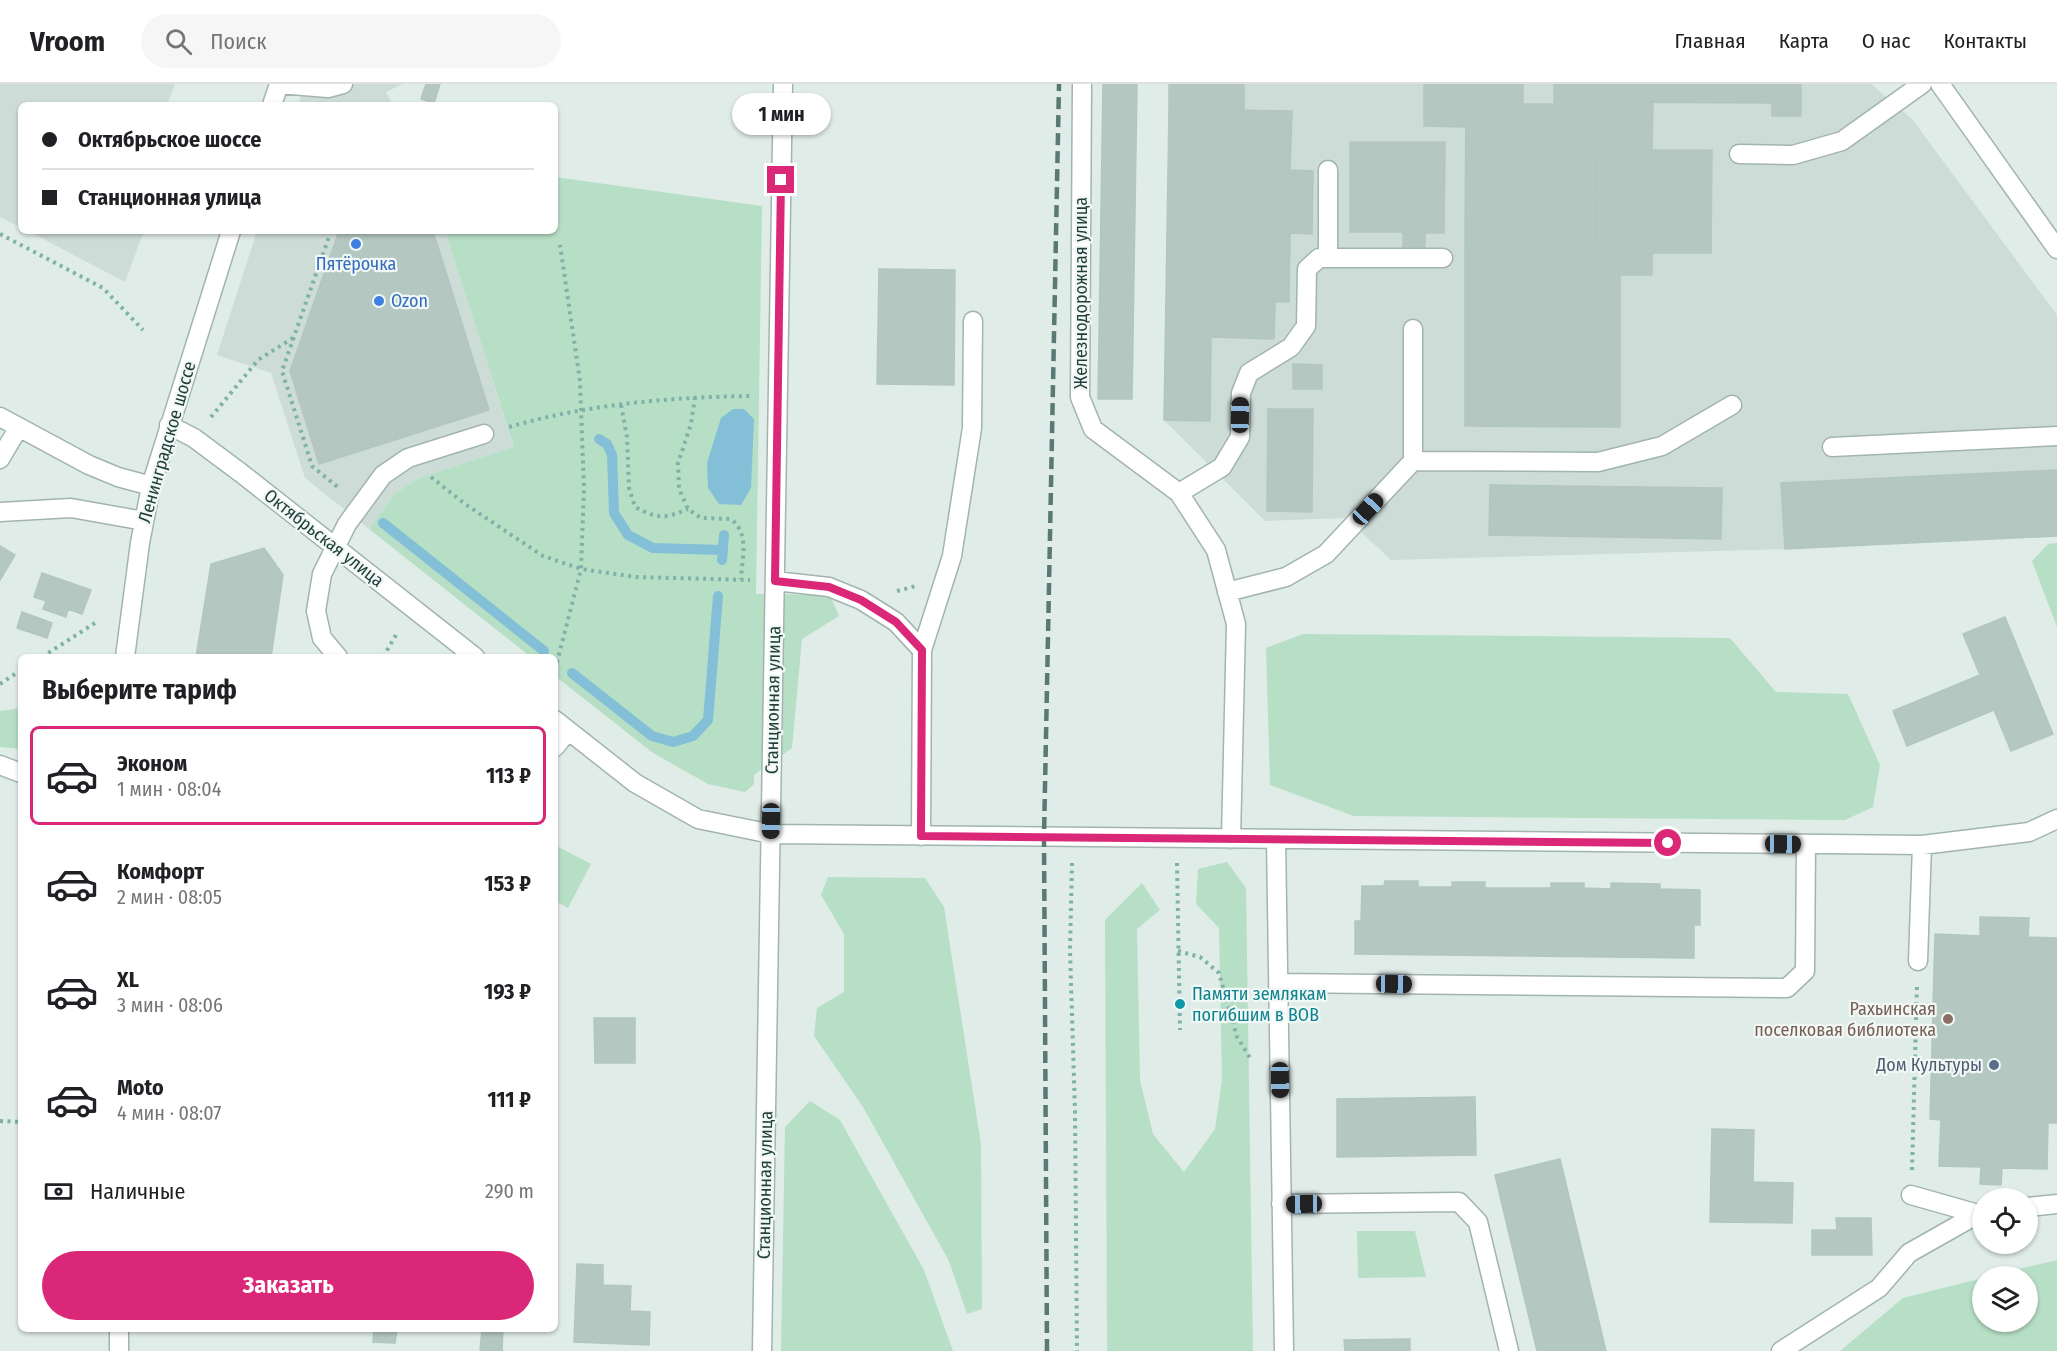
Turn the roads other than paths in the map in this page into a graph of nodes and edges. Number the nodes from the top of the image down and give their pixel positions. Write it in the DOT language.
graph roads {
  1 [pos="279,84"];
  2 [pos="343,84"];
  3 [pos="783,84"];
  4 [pos="1082,84"];
  5 [pos="1922,84"];
  6 [pos="1940,84"];
  7 [pos="273,102"];
  8 [pos="1739,154"];
  9 [pos="1328,170"];
  10 [pos="230,234"];
  11 [pos="2057,249"];
  12 [pos="1328,258"];
  13 [pos="1443,258"];
  14 [pos="973,321"];
  15 [pos="1413,329"];
  16 [pos="1732,405"];
  17 [pos="0,417"];
  18 [pos="169,425"];
  19 [pos="19,427"];
  20 [pos="484,434"];
  21 [pos="2057,436"];
  22 [pos="1832,447"];
  23 [pos="0,459"];
  24 [pos="1413,461"];
  25 [pos="151,486"];
  26 [pos="1179,493"];
  27 [pos="0,512"];
  28 [pos="144,521"];
  29 [pos="336,547"];
  30 [pos="775,581"];
  31 [pos="1227,592"];
  32 [pos="922,650"];
  33 [pos="125,654"];
  34 [pos="335,654"];
  35 [pos="471,654"];
  36 [pos="562,725"];
  37 [pos="0,765"];
  38 [pos="18,772"];
  39 [pos="2057,819"];
  40 [pos="771,834"];
  41 [pos="921,836"];
  42 [pos="1232,838"];
  43 [pos="1276,839"];
  44 [pos="1806,844"];
  45 [pos="1922,845"];
  46 [pos="1918,961"];
  47 [pos="1278,983"];
  48 [pos="1911,1195"];
  49 [pos="2057,1203"];
  50 [pos="1281,1204"];
  51 [pos="2038,1206"];
  52 [pos="1972,1211"];
  53 [pos="1972,1218"];
  54 [pos="119,1332"];
  55 [pos="119,1351"];
  56 [pos="762,1351"];
  57 [pos="1284,1351"];
  58 [pos="1509,1351"];
  59 [pos="1781,1351"];
  1 -- 2 [label="street"];
  1 -- 7 [label="street"];
  3 -- 30 [label="street, Станционная улица"];
  4 -- 26 [label="street, Железнодорожная улица"];
  5 -- 8 [label="street"];
  6 -- 11 [label="street"];
  9 -- 12 [label="street"];
  10 -- 18 [label="street, Ленинградское шоссе"];
  12 -- 13 [label="street"];
  12 -- 26 [label="street"];
  14 -- 32 [label="street"];
  15 -- 24 [label="street"];
  16 -- 24 [label="street"];
  17 -- 19 [label="street"];
  18 -- 25 [label="street, Ленинградское шоссе"];
  18 -- 29 [label="street, Октябрьская улица"];
  19 -- 23 [label="street"];
  19 -- 25 [label="street"];
  20 -- 29 [label="street"];
  21 -- 22 [label="street"];
  24 -- 31 [label="street"];
  25 -- 28 [label="street, Ленинградское шоссе"];
  26 -- 31 [label="street, Железнодорожная улица"];
  27 -- 28 [label="street"];
  28 -- 33 [label="street, Ленинградское шоссе"];
  29 -- 34 [label="street"];
  29 -- 35 [label="street, Октябрьская улица"];
  30 -- 32 [label="street"];
  30 -- 40 [label="street, Станционная улица"];
  31 -- 42 [label="street, Железнодорожная улица"];
  32 -- 41 [label="street"];
  36 -- 40 [label="street"];
  37 -- 38 [label="street"];
  39 -- 45 [label="street"];
  40 -- 41 [label="street"];
  40 -- 56 [label="street, Станционная улица"];
  41 -- 42 [label="street"];
  42 -- 43 [label="street"];
  43 -- 44 [label="street"];
  43 -- 47 [label="street"];
  44 -- 45 [label="street"];
  44 -- 47 [label="street"];
  45 -- 46 [label="street"];
  47 -- 50 [label="street"];
  48 -- 52 [label="street"];
  49 -- 51 [label="street"];
  50 -- 57 [label="street"];
  50 -- 58 [label="street"];
  53 -- 59 [label="street"];
  54 -- 55 [label="street"];
}
